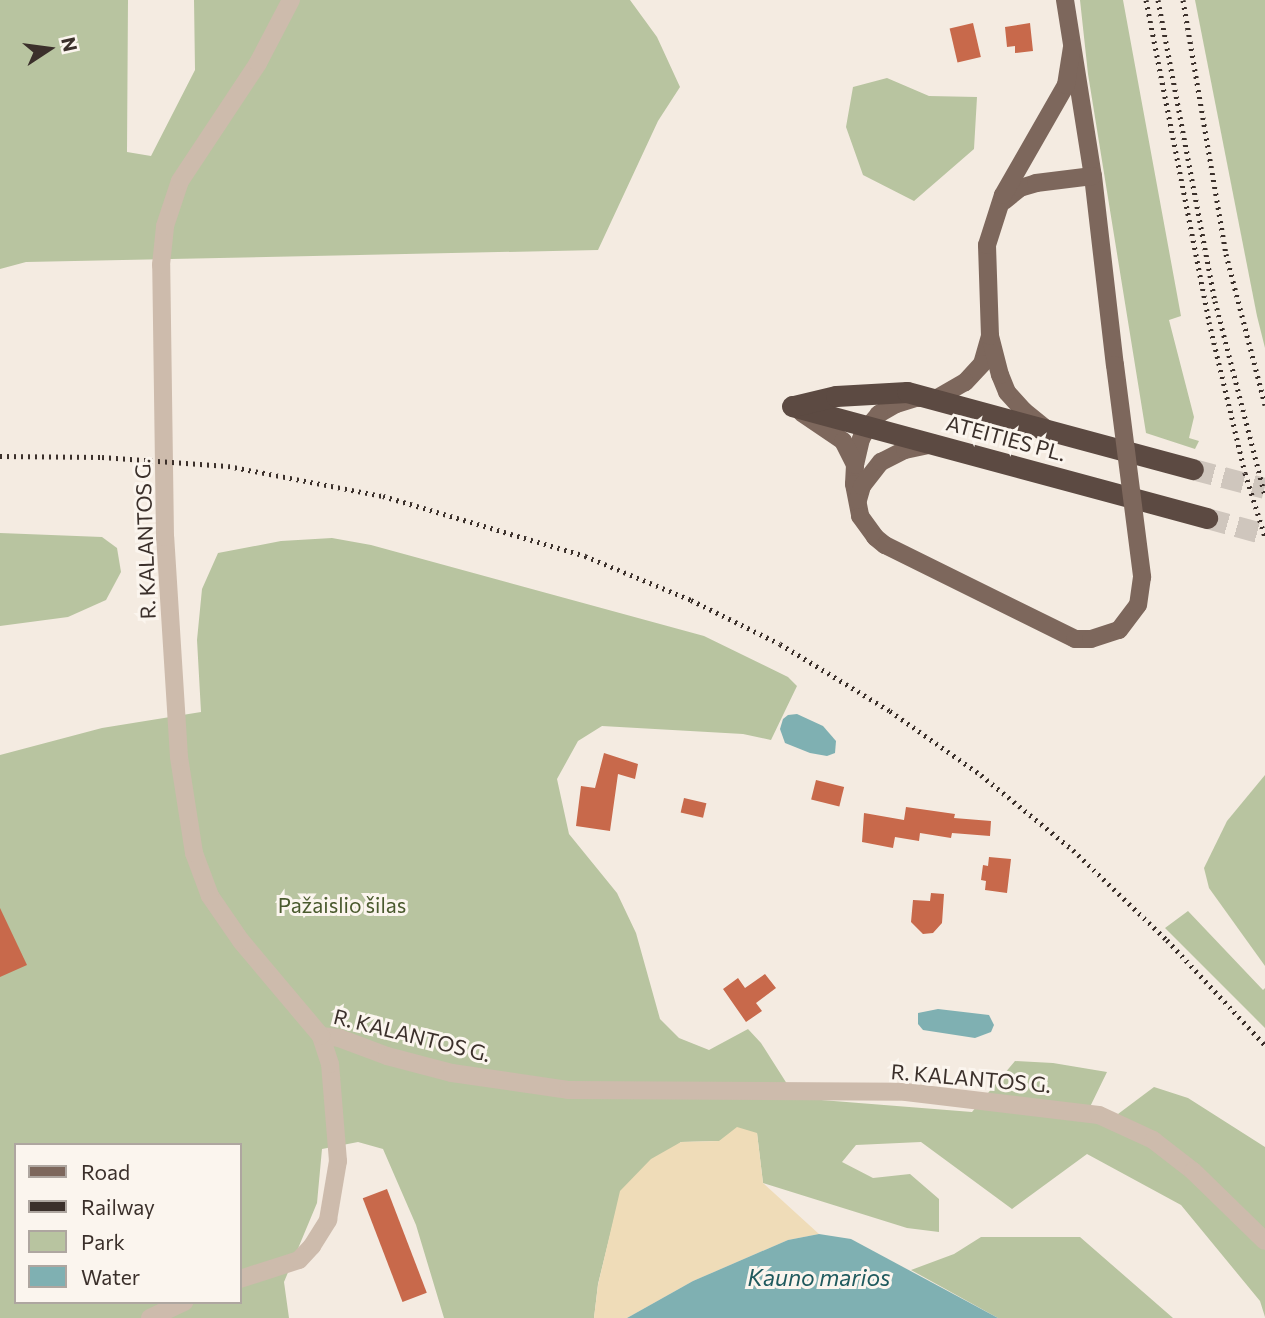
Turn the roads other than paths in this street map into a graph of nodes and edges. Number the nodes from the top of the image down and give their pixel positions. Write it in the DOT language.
graph roads {
  1 [pos="291,0"];
  2 [pos="1065,0"];
  3 [pos="1072,48"];
  4 [pos="1093,176"];
  5 [pos="997,209"];
  6 [pos="990,337"];
  7 [pos="937,398"];
  8 [pos="792,406"];
  9 [pos="868,427"];
  10 [pos="1048,430"];
  11 [pos="934,444"];
  12 [pos="855,465"];
  13 [pos="1193,469"];
  14 [pos="857,504"];
  15 [pos="1207,518"];
  16 [pos="321,1037"];
  17 [pos="1265,1241"];
  18 [pos="242,1278"];
  19 [pos="180,1304"];
  20 [pos="150,1318"];
  1 -- 16 [label="street, R. KALANTOS G."];
  2 -- 3 [label="main road"];
  3 -- 4 [label="main road"];
  3 -- 5 [label="main road"];
  4 -- 5 [label="main road"];
  4 -- 14 [label="main road, bridge"];
  5 -- 6 [label="main road"];
  6 -- 7 [label="main road"];
  6 -- 10 [label="main road"];
  7 -- 8 [label="highway, ATEITIES PL."];
  7 -- 9 [label="main road"];
  7 -- 10 [label="highway, ATEITIES PL."];
  8 -- 9 [label="highway, ATEITIES PL."];
  8 -- 12 [label="main road"];
  9 -- 11 [label="highway, ATEITIES PL."];
  9 -- 12 [label="main road"];
  10 -- 13 [label="highway, ATEITIES PL."];
  11 -- 14 [label="main road"];
  11 -- 15 [label="highway, ATEITIES PL."];
  12 -- 14 [label="main road"];
  16 -- 17 [label="street, R. KALANTOS G."];
  16 -- 18 [label="street"];
  19 -- 20 [label="street"];
}
